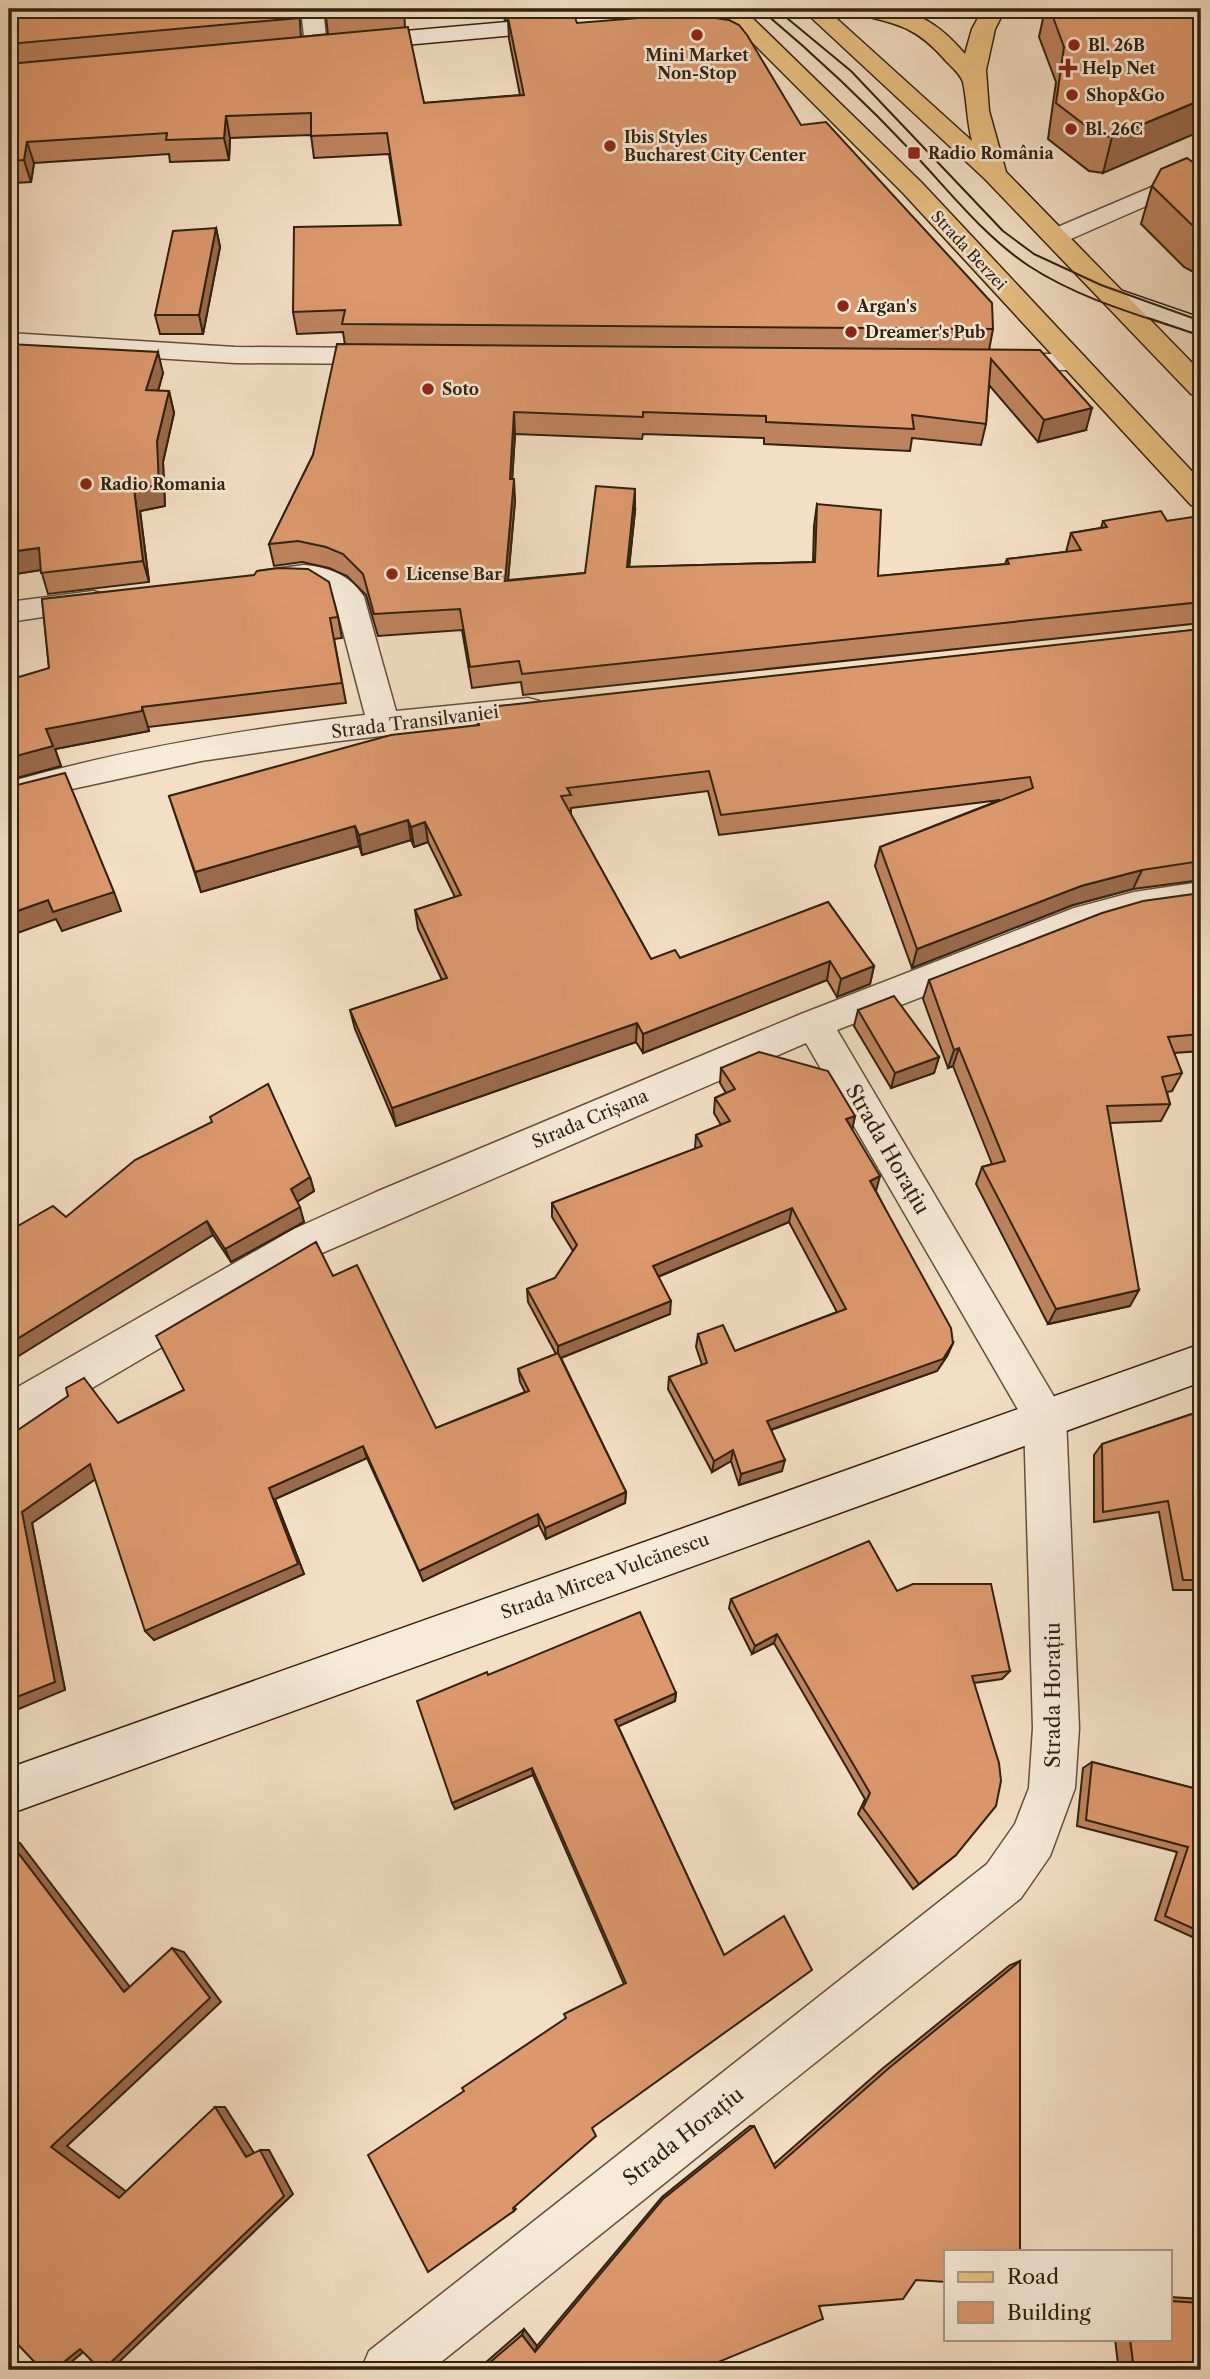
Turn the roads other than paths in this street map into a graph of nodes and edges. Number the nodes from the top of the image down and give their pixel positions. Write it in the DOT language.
graph roads {
  1 [pos="312,9"];
  2 [pos="728,9"];
  3 [pos="813,9"];
  4 [pos="865,9"];
  5 [pos="994,9"];
  6 [pos="316,46"];
  7 [pos="289,48"];
  8 [pos="972,77"];
  9 [pos="1201,173"];
  10 [pos="994,174"];
  11 [pos="1055,237"];
  12 [pos="1111,295"];
  13 [pos="1201,327"];
  14 [pos="9,341"];
  15 [pos="415,356"];
  16 [pos="972,362"];
  17 [pos="1074,362"];
  18 [pos="1201,388"];
  19 [pos="1201,498"];
  20 [pos="248,581"];
  21 [pos="118,598"];
  22 [pos="9,612"];
  23 [pos="558,705"];
  24 [pos="384,724"];
  25 [pos="9,794"];
  26 [pos="1201,895"];
  27 [pos="814,1024"];
  28 [pos="1201,1363"];
  29 [pos="9,1414"];
  30 [pos="1045,1417"];
  31 [pos="9,1791"];
  32 [pos="388,2370"];
  1 -- 6 [label="street"];
  2 -- 6 [label="street"];
  2 -- 17 [label="main road, Strada Berzei"];
  3 -- 10 [label="main road"];
  4 -- 8 [label="main road"];
  5 -- 8 [label="main road"];
  6 -- 7 [label="street"];
  8 -- 10 [label="main road"];
  9 -- 11 [label="street"];
  10 -- 11 [label="main road"];
  11 -- 12 [label="main road"];
  12 -- 13 [label="street"];
  12 -- 18 [label="main road"];
  14 -- 15 [label="street"];
  16 -- 17 [label="street"];
  17 -- 19 [label="main road, Strada Berzei"];
  20 -- 24 [label="street"];
  21 -- 22 [label="street"];
  23 -- 24 [label="street, Strada Transilvaniei"];
  24 -- 25 [label="street, Strada Transilvaniei"];
  26 -- 27 [label="street, Strada Crișana"];
  27 -- 29 [label="street, Strada Crișana"];
  27 -- 30 [label="street, Strada Horațiu"];
  28 -- 30 [label="street, Strada Mircea Vulcănescu"];
  30 -- 31 [label="street, Strada Mircea Vulcănescu"];
  30 -- 32 [label="street, Strada Horațiu"];
}
